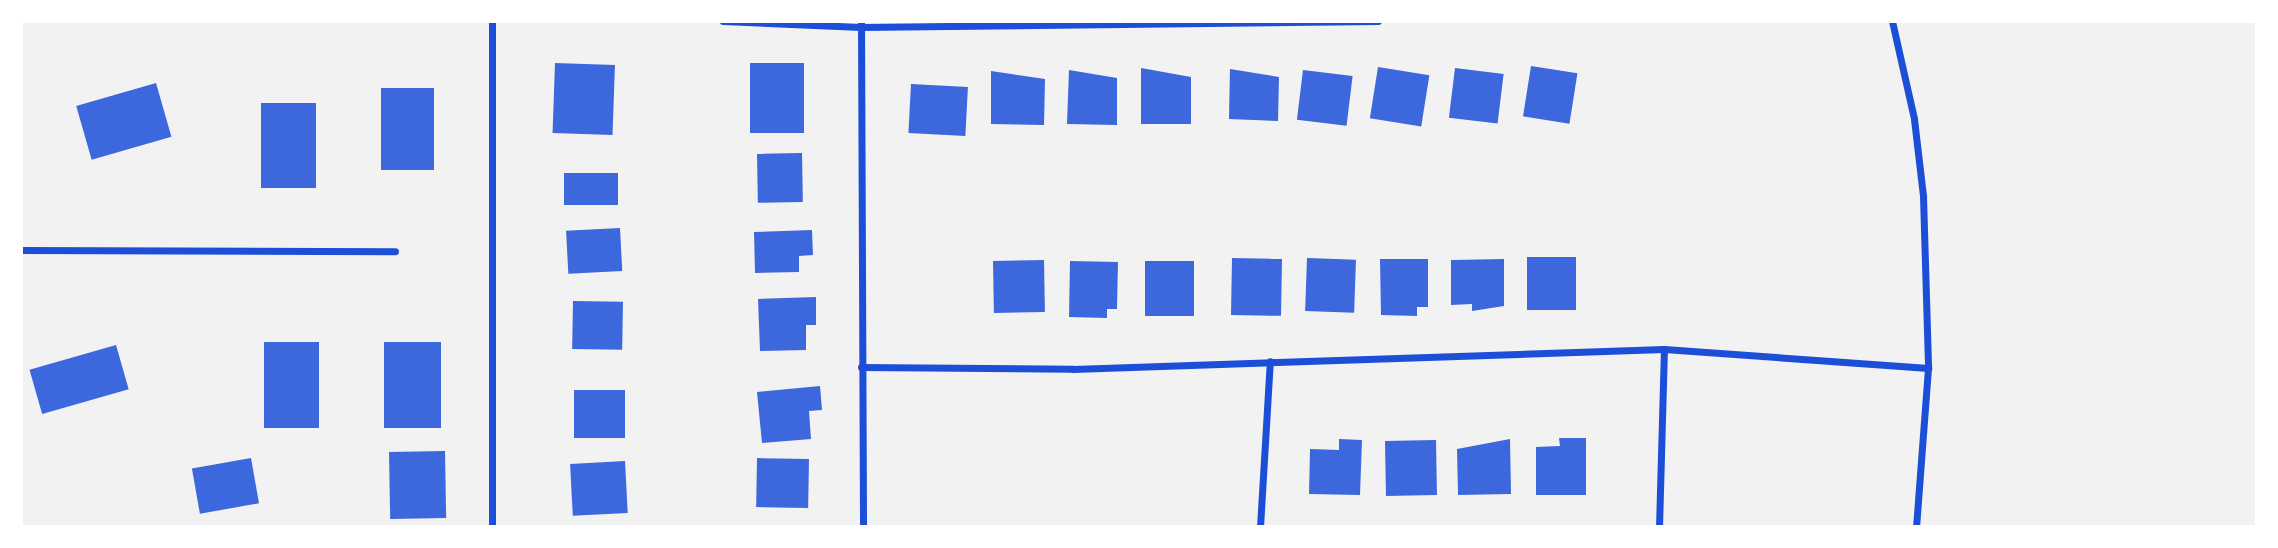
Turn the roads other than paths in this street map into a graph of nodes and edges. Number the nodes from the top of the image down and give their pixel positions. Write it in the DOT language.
graph roads {
  1 [pos="492,21"];
  2 [pos="723,21"];
  3 [pos="1378,21"];
  4 [pos="1892,21"];
  5 [pos="861,24"];
  6 [pos="21,250"];
  7 [pos="396,251"];
  8 [pos="1664,349"];
  9 [pos="1270,361"];
  10 [pos="861,367"];
  11 [pos="1928,368"];
  12 [pos="492,527"];
  13 [pos="863,527"];
  14 [pos="1260,527"];
  15 [pos="1658,527"];
  16 [pos="1916,527"];
  1 -- 12 [label="street"];
  2 -- 5 [label="street"];
  3 -- 5 [label="street"];
  4 -- 11 [label="street"];
  5 -- 10 [label="street"];
  6 -- 7 [label="street"];
  8 -- 9 [label="street"];
  8 -- 11 [label="street"];
  8 -- 15 [label="street"];
  9 -- 10 [label="street"];
  9 -- 14 [label="street"];
  10 -- 13 [label="street"];
  11 -- 16 [label="street"];
}
